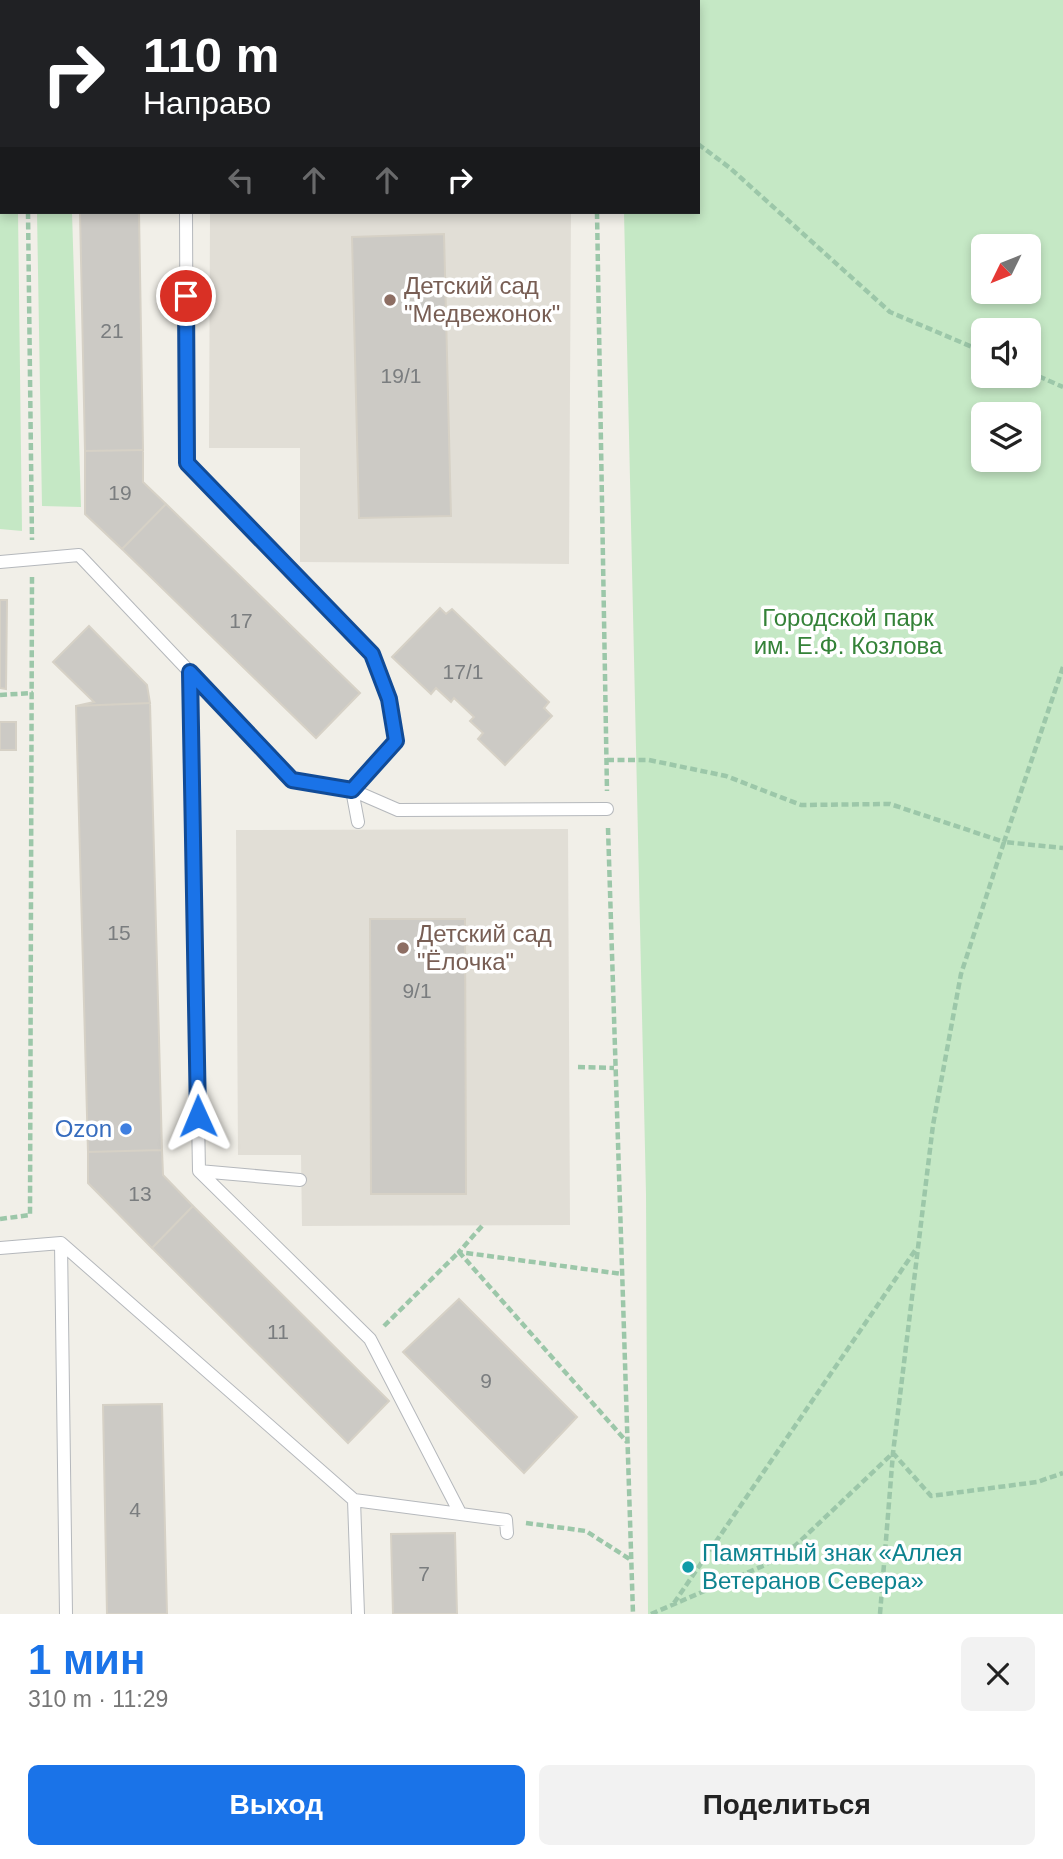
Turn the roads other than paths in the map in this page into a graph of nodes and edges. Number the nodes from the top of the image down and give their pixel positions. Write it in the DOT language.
graph roads {
  1 [pos="186,214"];
  2 [pos="0,562"];
  3 [pos="190,672"];
  4 [pos="352,790"];
  5 [pos="607,809"];
  6 [pos="358,822"];
  7 [pos="200,1171"];
  8 [pos="300,1180"];
  9 [pos="61,1243"];
  10 [pos="0,1248"];
  11 [pos="354,1500"];
  12 [pos="460,1513"];
  13 [pos="506,1527"];
  14 [pos="66,1614"];
  15 [pos="358,1614"];
  1 -- 4 [label="lane"];
  2 -- 3 [label="lane"];
  3 -- 4 [label="lane"];
  3 -- 7 [label="lane"];
  4 -- 5 [label="lane"];
  4 -- 6 [label="lane"];
  7 -- 8 [label="lane"];
  7 -- 12 [label="lane"];
  9 -- 10 [label="lane"];
  9 -- 11 [label="lane"];
  9 -- 14 [label="lane"];
  11 -- 12 [label="lane"];
  11 -- 15 [label="lane"];
  12 -- 13 [label="lane"];
}
